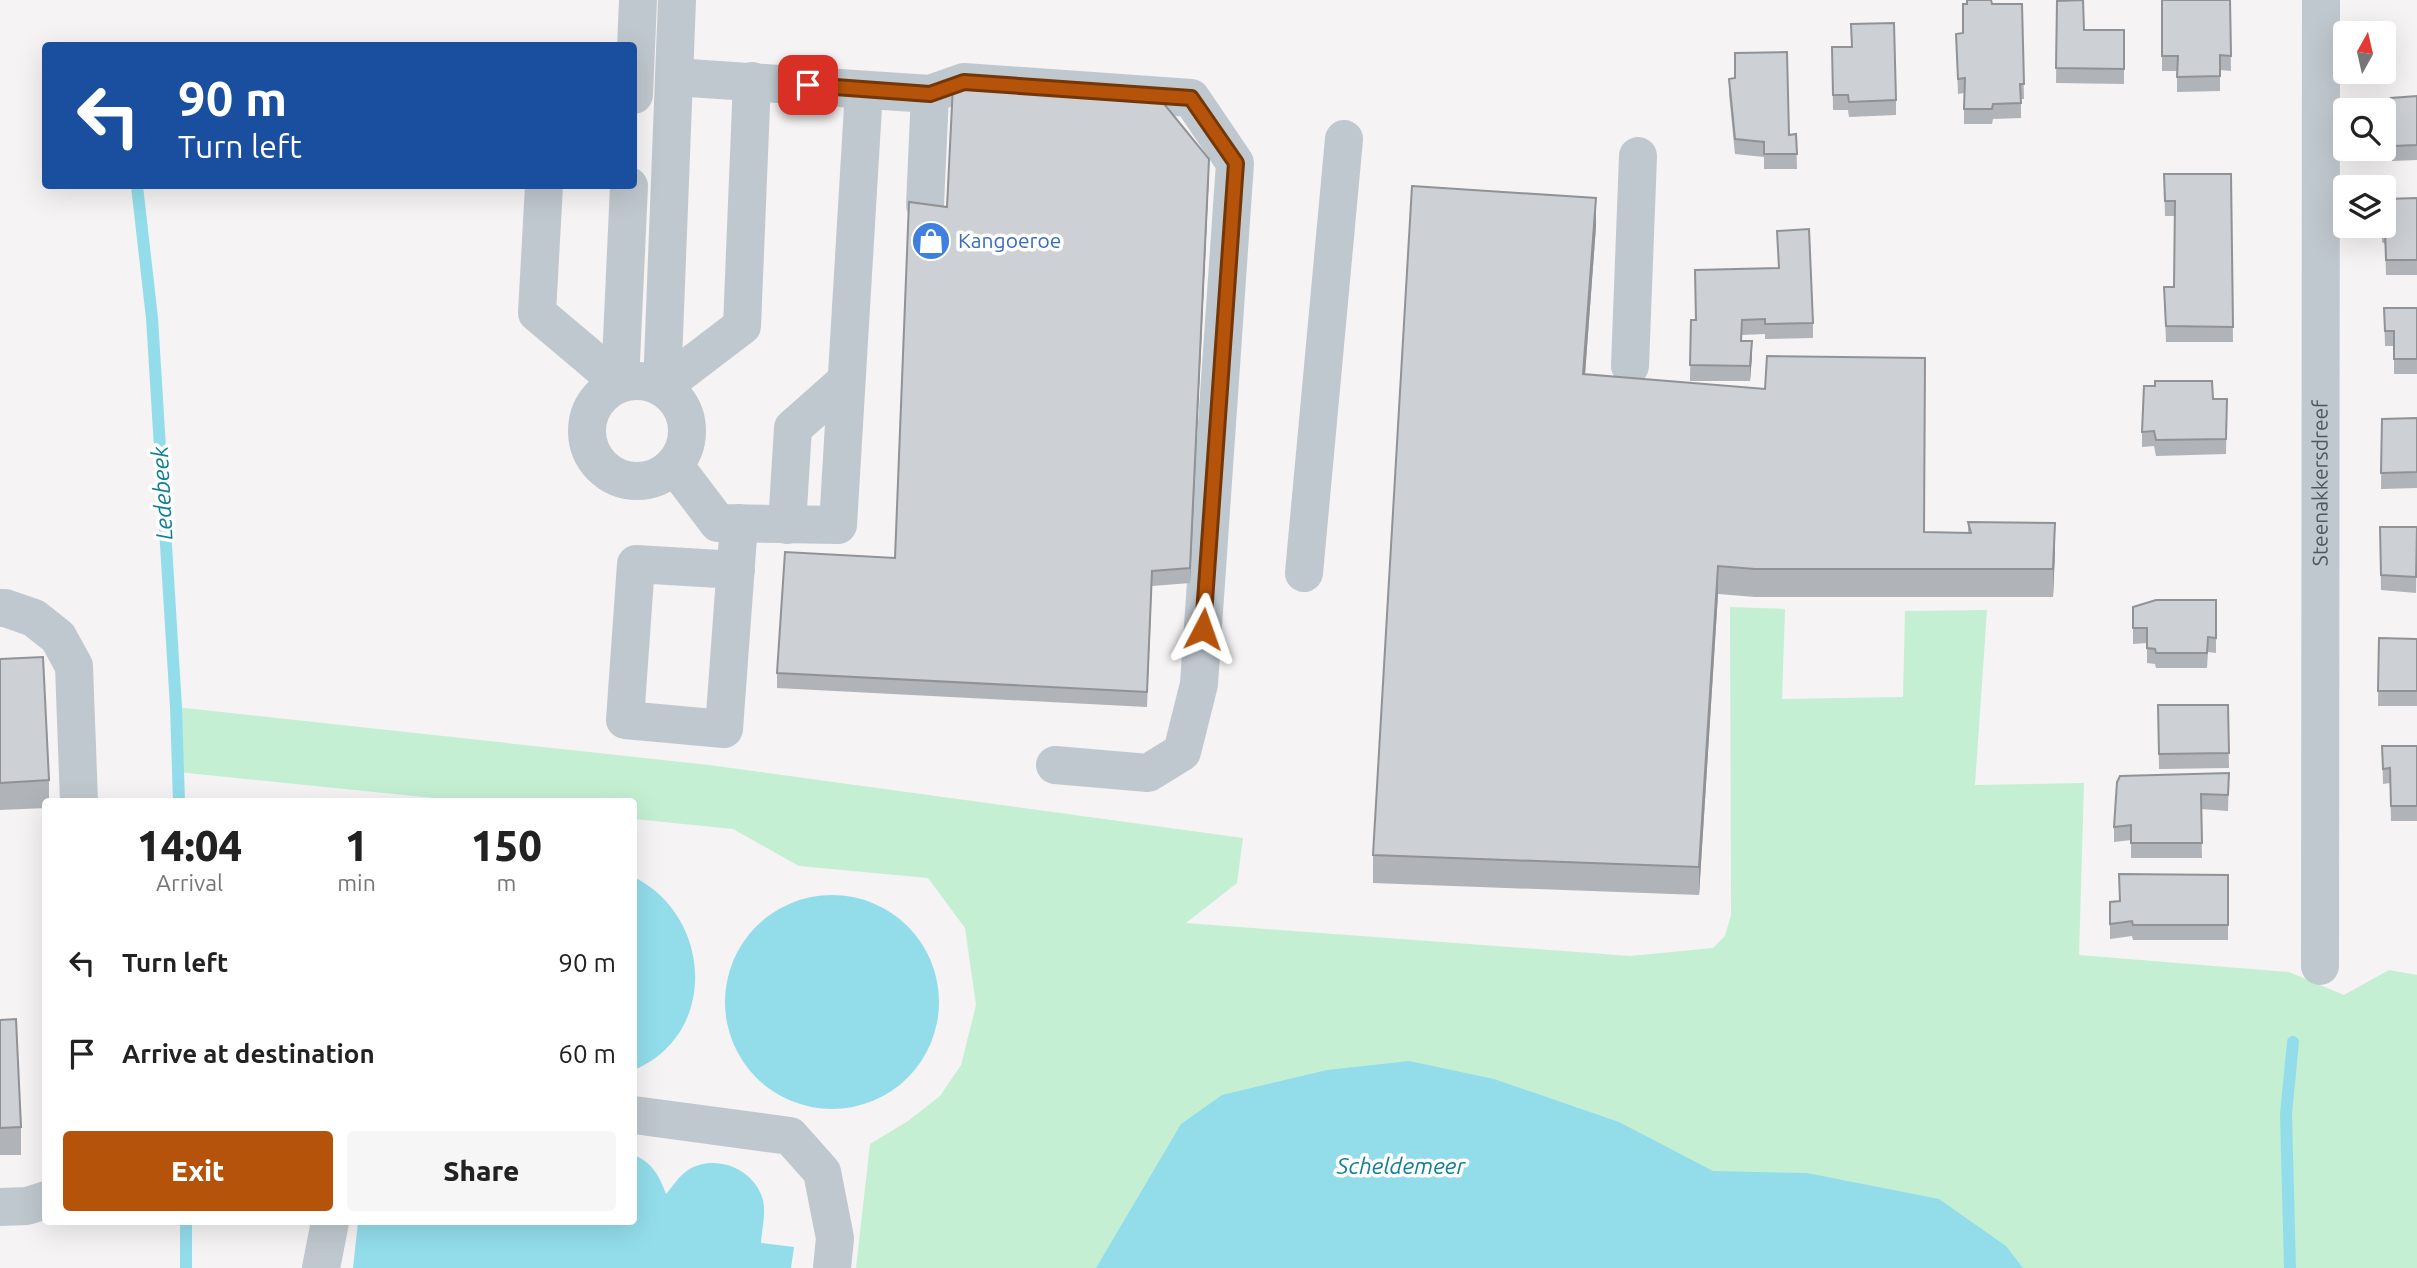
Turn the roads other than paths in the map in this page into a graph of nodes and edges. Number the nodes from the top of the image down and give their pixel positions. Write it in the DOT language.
graph roads {
  1 [pos="638,0"];
  2 [pos="677,0"];
  3 [pos="2321,0"];
  4 [pos="636,42"];
  5 [pos="674,77"];
  6 [pos="752,81"];
  7 [pos="864,90"];
  8 [pos="930,94"];
  9 [pos="1344,139"];
  10 [pos="1638,156"];
  11 [pos="544,189"];
  12 [pos="629,189"];
  13 [pos="925,205"];
  14 [pos="1630,366"];
  15 [pos="846,381"];
  16 [pos="620,383"];
  17 [pos="662,387"];
  18 [pos="674,465"];
  19 [pos="739,523"];
  20 [pos="787,525"];
  21 [pos="736,570"];
  22 [pos="1304,573"];
  23 [pos="0,608"];
  24 [pos="1055,765"];
  25 [pos="79,798"];
  26 [pos="2320,966"];
  27 [pos="637,1115"];
  28 [pos="42,1201"];
  29 [pos="0,1207"];
  30 [pos="329,1225"];
  31 [pos="321,1268"];
  32 [pos="832,1268"];
  1 -- 4 [label="street"];
  2 -- 5 [label="street"];
  3 -- 26 [label="street, Steenakkersdreef"];
  5 -- 6 [label="street"];
  5 -- 17 [label="street"];
  6 -- 7 [label="street"];
  6 -- 17 [label="street"];
  7 -- 8 [label="street"];
  7 -- 15 [label="street"];
  8 -- 13 [label="street"];
  8 -- 24 [label="street"];
  9 -- 22 [label="street"];
  10 -- 14 [label="street"];
  11 -- 16 [label="street"];
  12 -- 16 [label="street"];
  15 -- 20 [label="street"];
  15 -- 20 [label="street"];
  16 -- 17 [label="street"];
  16 -- 18 [label="street"];
  17 -- 18 [label="street"];
  18 -- 19 [label="street"];
  19 -- 20 [label="street"];
  19 -- 21 [label="street"];
  21 -- 21 [label="street"];
  23 -- 25 [label="street"];
  27 -- 32 [label="street"];
  28 -- 29 [label="street"];
  30 -- 31 [label="street"];
}
